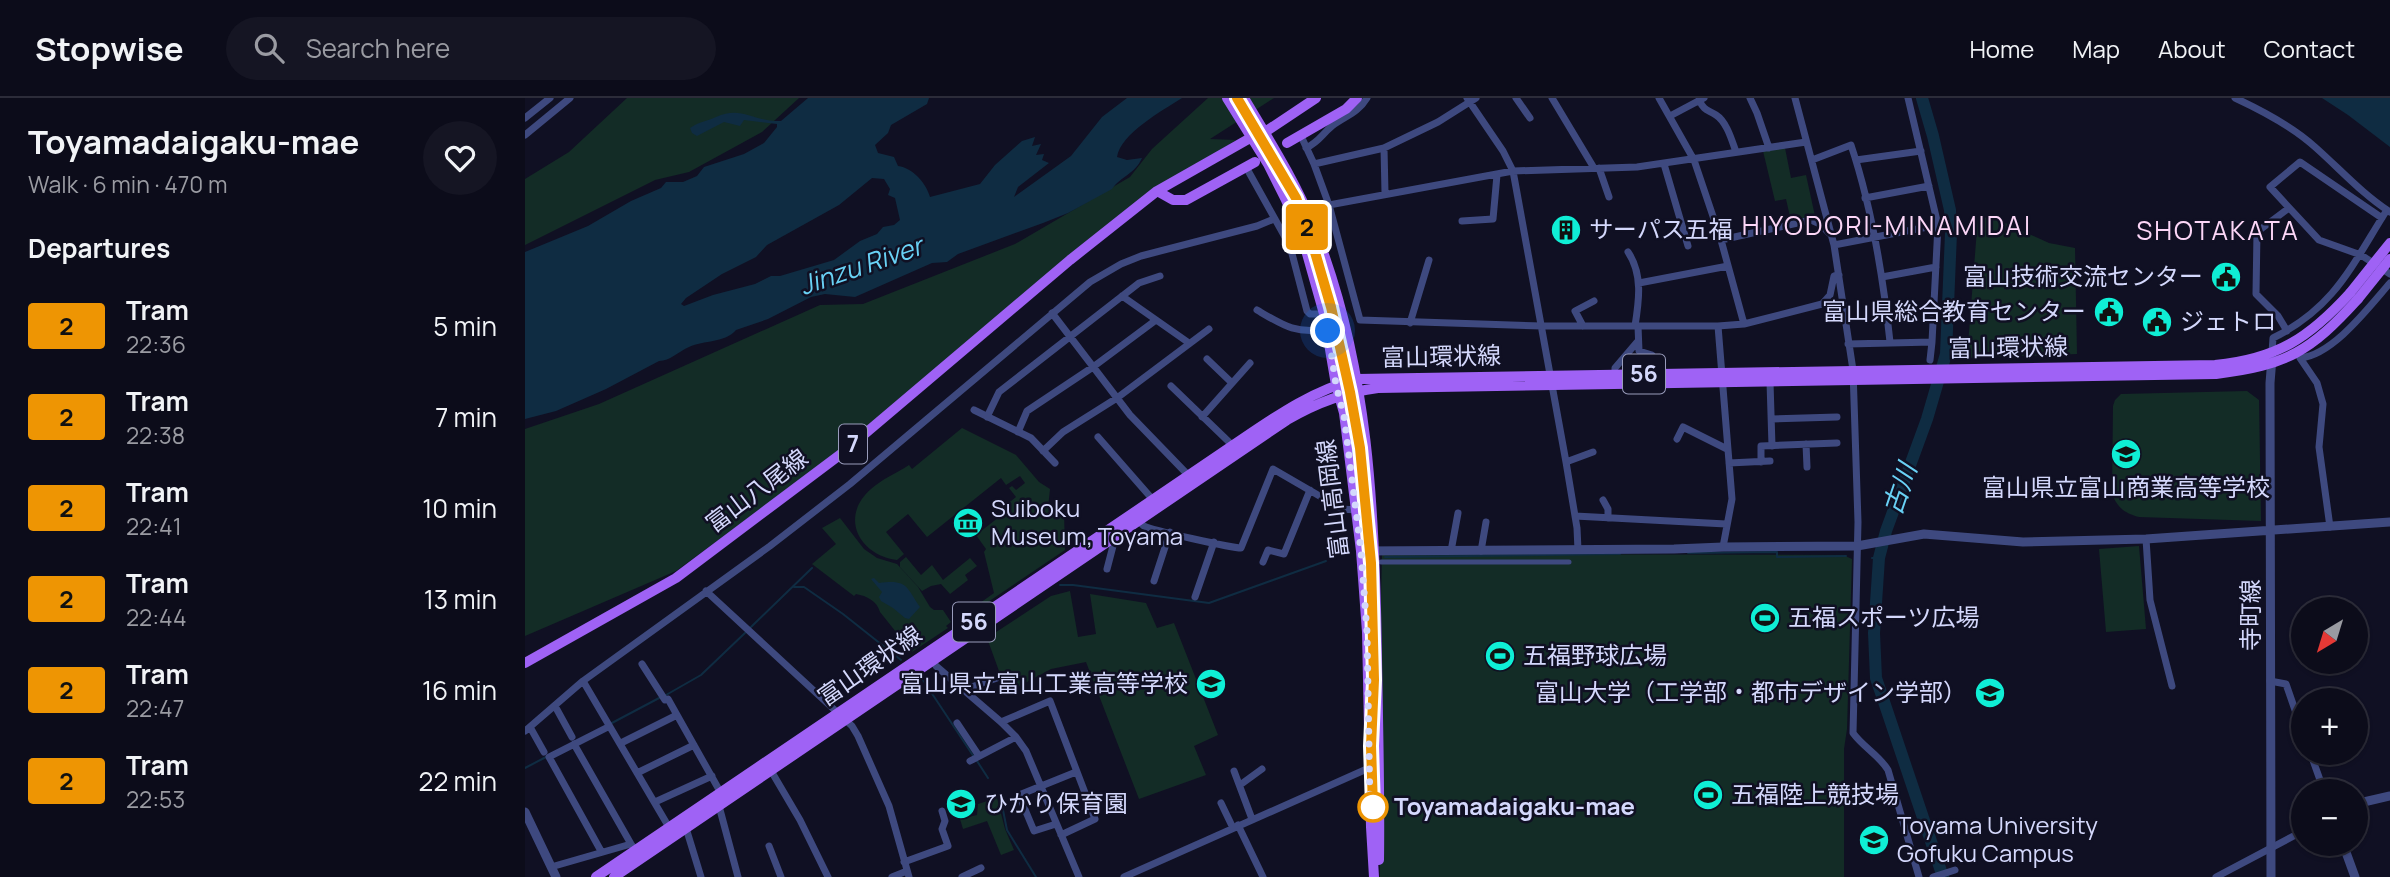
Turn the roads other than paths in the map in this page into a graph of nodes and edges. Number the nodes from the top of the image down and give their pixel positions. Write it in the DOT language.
graph roads {
  1 [pos="550,98"];
  2 [pos="570,98"];
  3 [pos="1227,98"];
  4 [pos="1244,98"];
  5 [pos="1315,98"];
  6 [pos="1357,98"];
  7 [pos="1367,98"];
  8 [pos="1516,98"];
  9 [pos="1552,98"];
  10 [pos="1659,98"];
  11 [pos="1749,98"];
  12 [pos="1795,98"];
  13 [pos="1908,98"];
  14 [pos="2235,98"];
  15 [pos="1471,99"];
  16 [pos="1701,99"];
  17 [pos="1670,116"];
  18 [pos="525,118"];
  19 [pos="1530,118"];
  20 [pos="1263,130"];
  21 [pos="525,135"];
  22 [pos="1250,136"];
  23 [pos="1301,136"];
  24 [pos="1806,142"];
  25 [pos="1287,143"];
  26 [pos="1306,148"];
  27 [pos="1384,148"];
  28 [pos="1769,148"];
  29 [pos="1921,151"];
  30 [pos="1736,152"];
  31 [pos="1694,160"];
  32 [pos="1812,160"];
  33 [pos="1856,160"];
  34 [pos="1314,164"];
  35 [pos="1664,164"];
  36 [pos="1251,165"];
  37 [pos="1596,168"];
  38 [pos="1513,170"];
  39 [pos="1497,175"];
  40 [pos="1929,186"];
  41 [pos="1157,191"];
  42 [pos="1385,193"];
  43 [pos="1609,197"];
  44 [pos="1865,198"];
  45 [pos="1329,205"];
  46 [pos="2289,208"];
  47 [pos="2388,211"];
  48 [pos="2382,218"];
  49 [pos="1274,219"];
  50 [pos="1462,220"];
  51 [pos="1938,225"];
  52 [pos="1831,235"];
  53 [pos="1874,237"];
  54 [pos="1721,240"];
  55 [pos="2390,243"];
  56 [pos="1834,245"];
  57 [pos="1688,246"];
  58 [pos="1628,252"];
  59 [pos="2361,254"];
  60 [pos="2390,259"];
  61 [pos="1429,260"];
  62 [pos="1345,263"];
  63 [pos="1728,266"];
  64 [pos="1936,267"];
  65 [pos="1328,268"];
  66 [pos="2390,274"];
  67 [pos="1839,275"];
  68 [pos="1160,276"];
  69 [pos="1882,277"];
  70 [pos="1639,283"];
  71 [pos="2390,283"];
  72 [pos="1122,296"];
  73 [pos="2354,296"];
  74 [pos="1594,301"];
  75 [pos="1257,310"];
  76 [pos="1052,313"];
  77 [pos="1324,314"];
  78 [pos="1156,320"];
  79 [pos="1410,323"];
  80 [pos="1744,324"];
  81 [pos="1542,326"];
  82 [pos="1583,326"];
  83 [pos="1637,326"];
  84 [pos="1719,326"];
  85 [pos="1209,329"];
  86 [pos="1327,329"];
  87 [pos="2287,331"];
  88 [pos="1070,336"];
  89 [pos="1638,341"];
  90 [pos="1890,342"];
  91 [pos="1932,342"];
  92 [pos="1189,343"];
  93 [pos="1849,344"];
  94 [pos="2272,352"];
  95 [pos="1652,355"];
  96 [pos="1207,359"];
  97 [pos="1250,363"];
  98 [pos="2272,365"];
  99 [pos="1093,367"];
  100 [pos="1929,370"];
  101 [pos="1615,374"];
  102 [pos="1955,374"];
  103 [pos="1853,375"];
  104 [pos="1722,378"];
  105 [pos="1552,381"];
  106 [pos="1770,382"];
  107 [pos="1232,383"];
  108 [pos="1358,385"];
  109 [pos="1171,387"];
  110 [pos="1338,390"];
  111 [pos="1117,398"];
  112 [pos="974,410"];
  113 [pos="987,417"];
  114 [pos="1202,417"];
  115 [pos="1837,417"];
  116 [pos="1772,419"];
  117 [pos="1018,432"];
  118 [pos="1098,437"];
  119 [pos="1677,439"];
  120 [pos="1837,443"];
  121 [pos="1806,444"];
  122 [pos="1773,446"];
  123 [pos="1727,449"];
  124 [pos="1234,450"];
  125 [pos="1043,451"];
  126 [pos="1593,452"];
  127 [pos="1566,462"];
  128 [pos="1055,463"];
  129 [pos="1729,463"];
  130 [pos="1807,467"];
  131 [pos="1192,479"];
  132 [pos="1310,490"];
  133 [pos="1603,500"];
  134 [pos="1156,503"];
  135 [pos="1356,510"];
  136 [pos="1458,513"];
  137 [pos="1575,516"];
  138 [pos="1136,517"];
  139 [pos="1608,518"];
  140 [pos="1486,522"];
  141 [pos="2390,522"];
  142 [pos="1726,524"];
  143 [pos="2330,527"];
  144 [pos="2270,531"];
  145 [pos="1170,532"];
  146 [pos="2146,539"];
  147 [pos="1110,540"];
  148 [pos="1215,542"];
  149 [pos="1860,545"];
  150 [pos="1723,547"];
  151 [pos="1578,550"];
  152 [pos="1361,551"];
  153 [pos="1451,551"];
  154 [pos="1481,551"];
  155 [pos="1378,557"];
  156 [pos="1263,562"];
  157 [pos="1569,562"];
  158 [pos="1107,569"];
  159 [pos="1154,580"];
  160 [pos="706,592"];
  161 [pos="1195,597"];
  162 [pos="930,656"];
  163 [pos="525,663"];
  164 [pos="642,664"];
  165 [pos="997,678"];
  166 [pos="583,681"];
  167 [pos="2270,681"];
  168 [pos="2172,686"];
  169 [pos="963,690"];
  170 [pos="2291,698"];
  171 [pos="555,706"];
  172 [pos="677,715"];
  173 [pos="841,717"];
  174 [pos="1001,722"];
  175 [pos="957,723"];
  176 [pos="607,724"];
  177 [pos="528,729"];
  178 [pos="1016,737"];
  179 [pos="573,741"];
  180 [pos="621,743"];
  181 [pos="694,745"];
  182 [pos="544,752"];
  183 [pos="768,767"];
  184 [pos="1369,768"];
  185 [pos="1262,769"];
  186 [pos="1234,771"];
  187 [pos="1076,772"];
  188 [pos="638,773"];
  189 [pos="712,776"];
  190 [pos="1040,785"];
  191 [pos="1240,785"];
  192 [pos="2390,796"];
  193 [pos="722,800"];
  194 [pos="2368,801"];
  195 [pos="655,802"];
  196 [pos="1221,803"];
  197 [pos="942,811"];
  198 [pos="525,812"];
  199 [pos="1252,819"];
  200 [pos="1056,824"];
  201 [pos="1235,827"];
  202 [pos="686,828"];
  203 [pos="671,832"];
  204 [pos="1061,835"];
  205 [pos="2291,837"];
  206 [pos="769,846"];
  207 [pos="2271,848"];
  208 [pos="601,851"];
  209 [pos="636,851"];
  210 [pos="2347,856"];
  211 [pos="904,862"];
  212 [pos="551,867"];
  213 [pos="981,868"];
  214 [pos="1951,871"];
  215 [pos="908,874"];
  216 [pos="556,877"];
  217 [pos="596,877"];
  218 [pos="614,877"];
  219 [pos="701,877"];
  220 [pos="739,877"];
  221 [pos="781,877"];
  222 [pos="828,877"];
  223 [pos="892,877"];
  224 [pos="962,877"];
  225 [pos="1079,877"];
  226 [pos="1124,877"];
  227 [pos="1263,877"];
  228 [pos="1376,877"];
  229 [pos="1919,877"];
  230 [pos="1933,877"];
  231 [pos="2216,877"];
  232 [pos="2271,877"];
  233 [pos="2355,877"];
  1 -- 18 [label="street"];
  2 -- 21 [label="street"];
  3 -- 22 [label="main road, 富山高岡線"];
  4 -- 20 [label="main road, 富山高岡線"];
  5 -- 20 [label="main road"];
  6 -- 23 [label="main road"];
  7 -- 26 [label="street"];
  8 -- 19 [label="street"];
  9 -- 37 [label="street"];
  10 -- 17 [label="street"];
  11 -- 28 [label="street"];
  12 -- 24 [label="street"];
  13 -- 29 [label="street"];
  14 -- 47 [label="street"];
  15 -- 27 [label="street"];
  15 -- 38 [label="street"];
  16 -- 17 [label="street"];
  16 -- 30 [label="street"];
  17 -- 31 [label="street"];
  20 -- 65 [label="main road, 富山高岡線"];
  22 -- 41 [label="main road, 富山八尾線 / 7"];
  22 -- 77 [label="main road, 富山高岡線"];
  23 -- 25 [label="main road"];
  23 -- 26 [label="street"];
  24 -- 28 [label="street"];
  24 -- 32 [label="street"];
  26 -- 34 [label="street"];
  27 -- 34 [label="street"];
  27 -- 42 [label="street"];
  28 -- 30 [label="street"];
  29 -- 33 [label="street"];
  29 -- 40 [label="street"];
  30 -- 31 [label="street"];
  31 -- 35 [label="street"];
  31 -- 54 [label="street"];
  32 -- 33 [label="street"];
  32 -- 52 [label="street"];
  33 -- 44 [label="street"];
  34 -- 45 [label="street"];
  35 -- 37 [label="street"];
  35 -- 57 [label="street"];
  36 -- 41 [label="main road"];
  36 -- 49 [label="street"];
  37 -- 38 [label="street"];
  37 -- 43 [label="street"];
  38 -- 39 [label="street"];
  38 -- 81 [label="street"];
  39 -- 42 [label="street"];
  39 -- 50 [label="street"];
  40 -- 44 [label="street"];
  40 -- 51 [label="street"];
  41 -- 163 [label="main road, 富山八尾線 / 7"];
  42 -- 45 [label="street"];
  44 -- 53 [label="street"];
  45 -- 62 [label="street"];
  46 -- 48 [label="street"];
  46 -- 59 [label="street"];
  46 -- 87 [label="street"];
  47 -- 48 [label="street"];
  48 -- 59 [label="street"];
  49 -- 76 [label="street"];
  49 -- 77 [label="street"];
  51 -- 53 [label="street"];
  51 -- 64 [label="street"];
  52 -- 54 [label="street"];
  52 -- 56 [label="street"];
  53 -- 56 [label="street"];
  53 -- 69 [label="street"];
  54 -- 63 [label="street"];
  55 -- 73 [label="main road, 富山環状線 / 56, bridge"];
  56 -- 67 [label="street"];
  58 -- 70 [label="street"];
  59 -- 66 [label="street"];
  59 -- 87 [label="street"];
  60 -- 73 [label="main road, 富山環状線 / 56, bridge"];
  61 -- 79 [label="street"];
  62 -- 65 [label="street"];
  62 -- 79 [label="street"];
  63 -- 70 [label="street"];
  63 -- 80 [label="street"];
  64 -- 69 [label="street"];
  64 -- 91 [label="street"];
  65 -- 108 [label="main road, 富山高岡線"];
  67 -- 80 [label="street"];
  67 -- 93 [label="street"];
  68 -- 72 [label="street"];
  69 -- 90 [label="street"];
  70 -- 83 [label="street"];
  71 -- 143 [label="street"];
  72 -- 78 [label="street"];
  72 -- 88 [label="street"];
  73 -- 94 [label="main road, 富山環状線 / 56"];
  73 -- 98 [label="main road, 富山環状線 / 56"];
  74 -- 82 [label="street"];
  75 -- 86 [label="street"];
  76 -- 88 [label="street"];
  76 -- 160 [label="street"];
  77 -- 86 [label="main road, 富山高岡線"];
  78 -- 92 [label="street"];
  78 -- 99 [label="street"];
  79 -- 81 [label="street"];
  80 -- 84 [label="street"];
  81 -- 82 [label="street"];
  81 -- 105 [label="street"];
  82 -- 83 [label="street"];
  83 -- 84 [label="street"];
  83 -- 89 [label="street"];
  84 -- 104 [label="street"];
  85 -- 92 [label="street"];
  86 -- 110 [label="main road, 富山高岡線"];
  87 -- 94 [label="street"];
  88 -- 99 [label="street"];
  88 -- 113 [label="street"];
  89 -- 95 [label="street"];
  89 -- 101 [label="street"];
  90 -- 91 [label="street"];
  90 -- 93 [label="street"];
  91 -- 100 [label="street"];
  92 -- 111 [label="street"];
  93 -- 103 [label="street"];
  94 -- 98 [label="street, 寺町線"];
  94 -- 102 [label="main road, 富山環状線 / 56"];
  96 -- 107 [label="street"];
  97 -- 107 [label="street"];
  98 -- 102 [label="main road, 富山環状線 / 56"];
  98 -- 144 [label="street, 寺町線"];
  99 -- 111 [label="street"];
  99 -- 117 [label="street"];
  100 -- 102 [label="main road, 富山環状線 / 56"];
  100 -- 103 [label="main road, 富山環状線 / 56"];
  101 -- 104 [label="main road, 富山環状線 / 56"];
  101 -- 105 [label="main road, 富山環状線 / 56"];
  103 -- 104 [label="main road, 富山環状線 / 56"];
  103 -- 106 [label="main road, 富山環状線 / 56"];
  103 -- 149 [label="street"];
  104 -- 105 [label="main road, 富山環状線 / 56"];
  104 -- 106 [label="main road, 富山環状線 / 56"];
  104 -- 123 [label="street"];
  105 -- 108 [label="main road, 富山環状線 / 56"];
  105 -- 127 [label="street"];
  106 -- 116 [label="street"];
  107 -- 114 [label="street"];
  108 -- 110 [label="main road, 富山環状線 / 56"];
  108 -- 155 [label="main road, 富山高岡線"];
  109 -- 114 [label="street"];
  110 -- 124 [label="main road, 富山環状線 / 56"];
  110 -- 135 [label="main road, 富山高岡線"];
  111 -- 125 [label="street"];
  111 -- 131 [label="street"];
  112 -- 113 [label="street"];
  113 -- 117 [label="street"];
  114 -- 124 [label="street"];
  115 -- 116 [label="street"];
  116 -- 122 [label="street"];
  117 -- 125 [label="street"];
  118 -- 134 [label="street"];
  119 -- 123 [label="street"];
  120 -- 121 [label="street"];
  121 -- 122 [label="street"];
  121 -- 130 [label="street"];
  122 -- 129 [label="street"];
  123 -- 129 [label="street"];
  124 -- 131 [label="main road, 富山環状線 / 56"];
  125 -- 128 [label="street"];
  126 -- 127 [label="street"];
  127 -- 137 [label="street"];
  129 -- 142 [label="street"];
  131 -- 134 [label="main road, 富山環状線 / 56"];
  132 -- 135 [label="street"];
  132 -- 148 [label="street"];
  132 -- 156 [label="street"];
  133 -- 139 [label="street"];
  134 -- 138 [label="main road, 富山環状線 / 56"];
  135 -- 152 [label="main road, 富山高岡線"];
  136 -- 153 [label="street"];
  137 -- 139 [label="street"];
  137 -- 151 [label="street"];
  138 -- 145 [label="street"];
  138 -- 147 [label="main road, 富山環状線 / 56"];
  138 -- 162 [label="main road, 富山環状線 / 56"];
  139 -- 142 [label="street"];
  140 -- 154 [label="street"];
  141 -- 143 [label="street"];
  142 -- 150 [label="street"];
  143 -- 144 [label="street"];
  144 -- 146 [label="street"];
  144 -- 167 [label="street, 寺町線"];
  145 -- 148 [label="street"];
  145 -- 159 [label="street"];
  146 -- 149 [label="street"];
  146 -- 168 [label="street"];
  147 -- 158 [label="street"];
  147 -- 162 [label="main road, 富山環状線 / 56"];
  148 -- 161 [label="street"];
  149 -- 150 [label="street"];
  149 -- 229 [label="street"];
  150 -- 151 [label="street"];
  151 -- 154 [label="street"];
  152 -- 155 [label="street"];
  152 -- 184 [label="main road, 富山高岡線"];
  153 -- 154 [label="street"];
  153 -- 155 [label="street"];
  155 -- 157 [label="street"];
  155 -- 228 [label="main road, 富山高岡線"];
  160 -- 166 [label="street"];
  160 -- 173 [label="street"];
  162 -- 169 [label="street"];
  162 -- 173 [label="main road, 富山環状線 / 56"];
  164 -- 172 [label="street"];
  165 -- 169 [label="street"];
  166 -- 171 [label="street"];
  166 -- 176 [label="street"];
  167 -- 170 [label="street"];
  167 -- 207 [label="street, 寺町線"];
  169 -- 174 [label="street"];
  171 -- 177 [label="street"];
  171 -- 179 [label="street"];
  172 -- 180 [label="street"];
  172 -- 181 [label="street"];
  173 -- 183 [label="main road, 富山環状線 / 56"];
  173 -- 211 [label="street"];
  174 -- 178 [label="street"];
  174 -- 187 [label="street"];
  175 -- 178 [label="street"];
  176 -- 179 [label="street"];
  176 -- 180 [label="street"];
  177 -- 182 [label="street"];
  178 -- 190 [label="street"];
  179 -- 208 [label="street"];
  179 -- 209 [label="street"];
  180 -- 188 [label="street"];
  181 -- 188 [label="street"];
  181 -- 189 [label="street"];
  183 -- 193 [label="main road, 富山環状線 / 56"];
  183 -- 222 [label="street"];
  184 -- 199 [label="street"];
  184 -- 228 [label="main road, 富山高岡線"];
  185 -- 191 [label="street"];
  186 -- 191 [label="street"];
  187 -- 190 [label="street"];
  187 -- 204 [label="street"];
  188 -- 195 [label="street"];
  189 -- 193 [label="street"];
  189 -- 195 [label="street"];
  190 -- 200 [label="street"];
  190 -- 200 [label="street"];
  191 -- 199 [label="street"];
  192 -- 194 [label="street"];
  193 -- 202 [label="main road, 富山環状線 / 56"];
  193 -- 203 [label="main road, 富山環状線 / 56"];
  193 -- 220 [label="street"];
  195 -- 203 [label="street"];
  196 -- 201 [label="street"];
  197 -- 211 [label="street"];
  198 -- 212 [label="street"];
  199 -- 201 [label="street"];
  200 -- 204 [label="street"];
  201 -- 226 [label="street"];
  201 -- 227 [label="street"];
  202 -- 203 [label="main road, 富山環状線 / 56"];
  202 -- 219 [label="street"];
  203 -- 209 [label="main road, 富山環状線 / 56"];
  204 -- 225 [label="street"];
  205 -- 207 [label="street"];
  206 -- 221 [label="street"];
  207 -- 231 [label="street"];
  207 -- 232 [label="street, 寺町線"];
  208 -- 209 [label="street"];
  208 -- 212 [label="street"];
  209 -- 217 [label="main road, 富山環状線 / 56"];
  209 -- 218 [label="main road, 富山環状線 / 56"];
  210 -- 233 [label="street"];
  211 -- 215 [label="street"];
  212 -- 216 [label="street"];
  213 -- 224 [label="street"];
  214 -- 230 [label="street"];
  215 -- 223 [label="street"];
}
